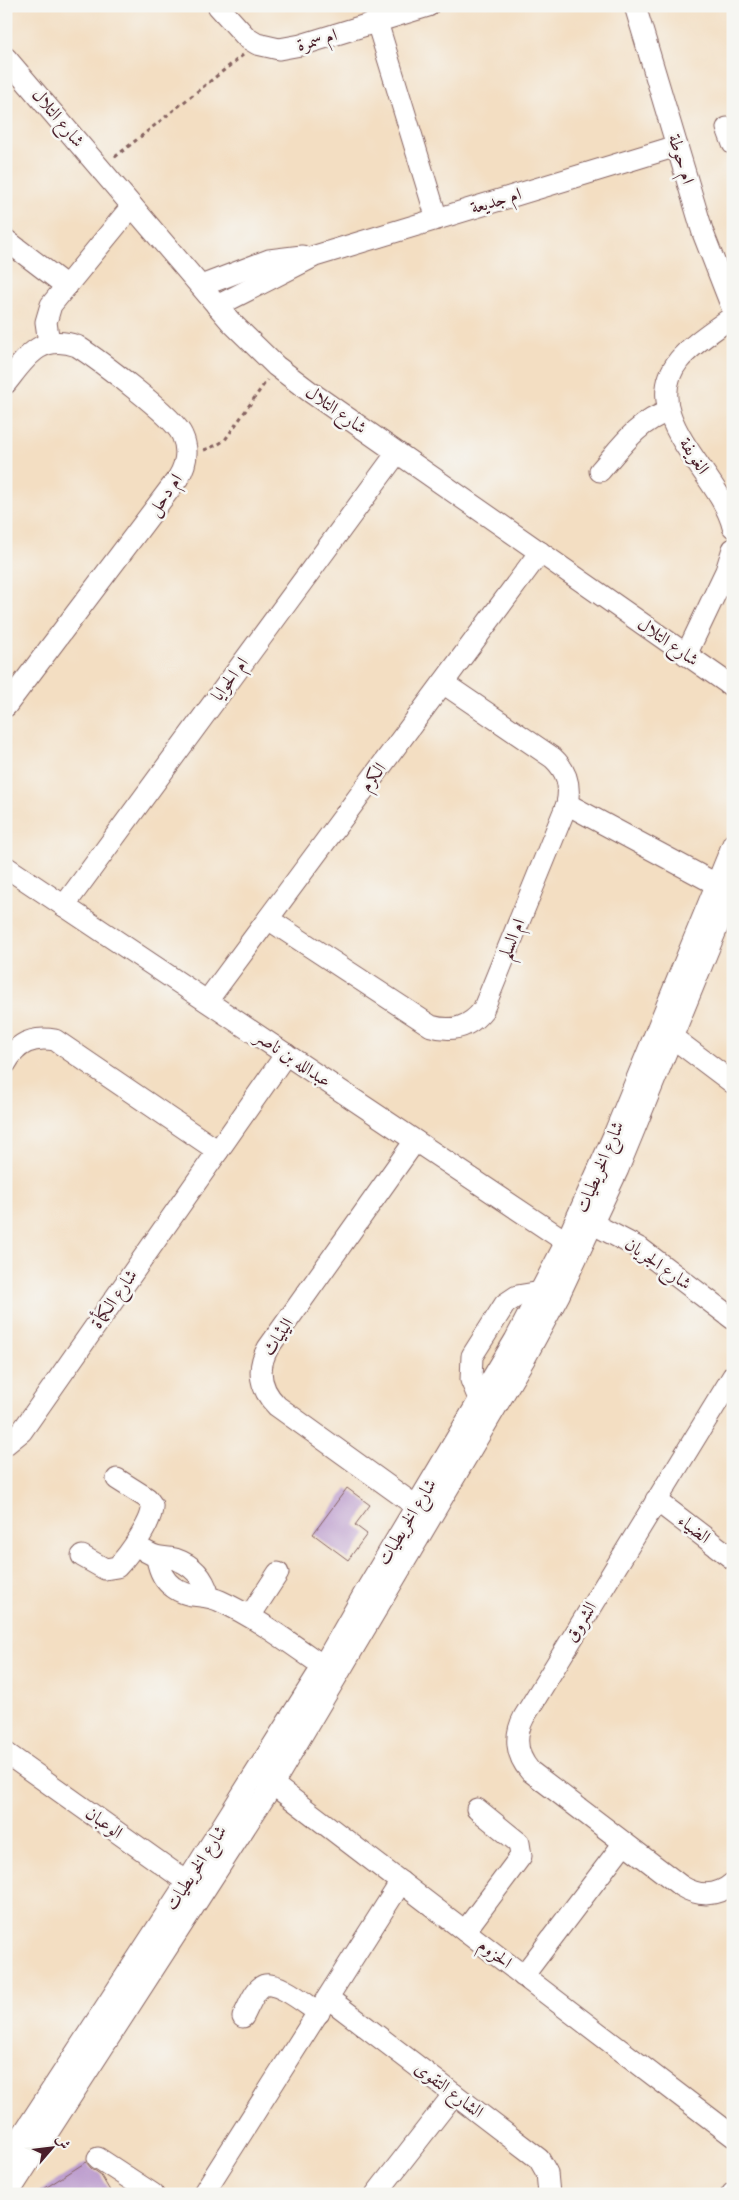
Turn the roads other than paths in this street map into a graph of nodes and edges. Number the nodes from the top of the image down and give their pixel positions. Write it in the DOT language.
graph roads {
  1 [pos="218,6"];
  2 [pos="428,6"];
  3 [pos="636,6"];
  4 [pos="377,22"];
  5 [pos="7,60"];
  6 [pos="677,146"];
  7 [pos="132,206"];
  8 [pos="437,219"];
  9 [pos="6,240"];
  10 [pos="315,256"];
  11 [pos="66,285"];
  12 [pos="200,286"];
  13 [pos="217,306"];
  14 [pos="733,310"];
  15 [pos="733,316"];
  16 [pos="49,343"];
  17 [pos="6,383"];
  18 [pos="668,412"];
  19 [pos="397,453"];
  20 [pos="600,470"];
  21 [pos="733,527"];
  22 [pos="733,549"];
  23 [pos="540,552"];
  24 [pos="686,655"];
  25 [pos="443,683"];
  26 [pos="733,687"];
  27 [pos="6,706"];
  28 [pos="567,804"];
  29 [pos="733,844"];
  30 [pos="6,867"];
  31 [pos="725,886"];
  32 [pos="64,906"];
  33 [pos="268,919"];
  34 [pos="207,1001"];
  35 [pos="672,1037"];
  36 [pos="286,1054"];
  37 [pos="6,1063"];
  38 [pos="733,1083"];
  39 [pos="415,1141"];
  40 [pos="218,1152"];
  41 [pos="586,1220"];
  42 [pos="573,1247"];
  43 [pos="541,1292"];
  44 [pos="733,1319"];
  45 [pos="733,1376"];
  46 [pos="480,1401"];
  47 [pos="6,1444"];
  48 [pos="117,1479"];
  49 [pos="656,1500"];
  50 [pos="424,1511"];
  51 [pos="134,1544"];
  52 [pos="82,1556"];
  53 [pos="733,1559"];
  54 [pos="278,1574"];
  55 [pos="250,1616"];
  56 [pos="323,1666"];
  57 [pos="6,1753"];
  58 [pos="265,1778"];
  59 [pos="477,1809"];
  60 [pos="624,1843"];
  61 [pos="401,1882"];
  62 [pos="733,1884"];
  63 [pos="195,1888"];
  64 [pos="465,1931"];
  65 [pos="523,1976"];
  66 [pos="324,2005"];
  67 [pos="243,2017"];
  68 [pos="454,2094"];
  69 [pos="733,2136"];
  70 [pos="98,2158"];
  71 [pos="6,2160"];
  72 [pos="8,2194"];
  73 [pos="153,2194"];
  74 [pos="203,2194"];
  75 [pos="376,2194"];
  76 [pos="549,2194"];
  1 -- 4 [label="street, ام سمرة"];
  2 -- 4 [label="street, ام سمرة"];
  3 -- 6 [label="street, ام حوطة"];
  4 -- 8 [label="street"];
  5 -- 7 [label="street, شارع التلال"];
  6 -- 8 [label="street, ام جديعة"];
  6 -- 14 [label="street, ام حوطة"];
  7 -- 11 [label="street"];
  7 -- 12 [label="street, شارع التلال"];
  8 -- 10 [label="street, ام جديعة"];
  9 -- 11 [label="street"];
  10 -- 12 [label="street, ام جديعة"];
  10 -- 13 [label="street, ام جديعة"];
  11 -- 16 [label="street"];
  12 -- 13 [label="street, شارع التلال"];
  13 -- 19 [label="street, شارع التلال"];
  15 -- 18 [label="street"];
  16 -- 17 [label="street"];
  16 -- 27 [label="street, ام دحل"];
  18 -- 20 [label="street"];
  18 -- 21 [label="street, الغويفة"];
  19 -- 23 [label="street, شارع التلال"];
  19 -- 32 [label="street, ام الحوايا"];
  22 -- 24 [label="street"];
  23 -- 24 [label="street, شارع التلال"];
  23 -- 25 [label="street, الكرم"];
  24 -- 26 [label="street, شارع التلال"];
  25 -- 28 [label="street, ام السلم"];
  25 -- 33 [label="street, الكرم"];
  28 -- 31 [label="street"];
  28 -- 33 [label="street, ام السلم"];
  29 -- 31 [label="street, شارع الخريطيات"];
  30 -- 32 [label="street, عبدالله بن ناصر"];
  31 -- 35 [label="street, شارع الخريطيات"];
  31 -- 41 [label="street, شارع الخريطيات"];
  32 -- 34 [label="street, عبدالله بن ناصر"];
  33 -- 34 [label="street, الكرم"];
  34 -- 36 [label="street, عبدالله بن ناصر"];
  35 -- 38 [label="street"];
  35 -- 41 [label="street, شارع الخريطيات"];
  36 -- 39 [label="street, عبدالله بن ناصر"];
  36 -- 40 [label="street, شارع الكمأة"];
  37 -- 40 [label="street"];
  39 -- 42 [label="street, عبدالله بن ناصر"];
  39 -- 50 [label="street, اليثياث"];
  40 -- 47 [label="street, شارع الكمأة"];
  41 -- 42 [label="street, شارع الخريطيات"];
  41 -- 44 [label="street, شارع الجريان"];
  42 -- 43 [label="street, شارع الخريطيات"];
  42 -- 50 [label="street, شارع الخريطيات"];
  43 -- 46 [label="street, شارع الخريطيات"];
  43 -- 46 [label="street"];
  45 -- 49 [label="street, الشروق"];
  46 -- 50 [label="street, شارع الخريطيات"];
  48 -- 51 [label="street"];
  49 -- 53 [label="street, الضياء"];
  49 -- 60 [label="street, الشروق"];
  50 -- 56 [label="street, شارع الخريطيات"];
  50 -- 58 [label="street, شارع الخريطيات"];
  51 -- 52 [label="street"];
  51 -- 55 [label="street"];
  54 -- 55 [label="street"];
  55 -- 56 [label="street"];
  56 -- 58 [label="street, شارع الخريطيات"];
  57 -- 63 [label="street, الوعبان"];
  58 -- 61 [label="street, الحزوم"];
  58 -- 63 [label="street, شارع الخريطيات"];
  59 -- 64 [label="street"];
  60 -- 62 [label="street, الشروق"];
  60 -- 65 [label="street"];
  61 -- 64 [label="street, الحزوم"];
  61 -- 66 [label="street"];
  63 -- 71 [label="street, شارع الخريطيات"];
  63 -- 72 [label="street, شارع الخريطيات"];
  64 -- 65 [label="street, الحزوم"];
  65 -- 69 [label="street, الحزوم"];
  66 -- 67 [label="street, الشارع التقوى"];
  66 -- 68 [label="street, الشارع التقوى"];
  66 -- 74 [label="street"];
  68 -- 75 [label="street"];
  68 -- 76 [label="street, الشارع التقوى"];
  70 -- 73 [label="street"];
}
